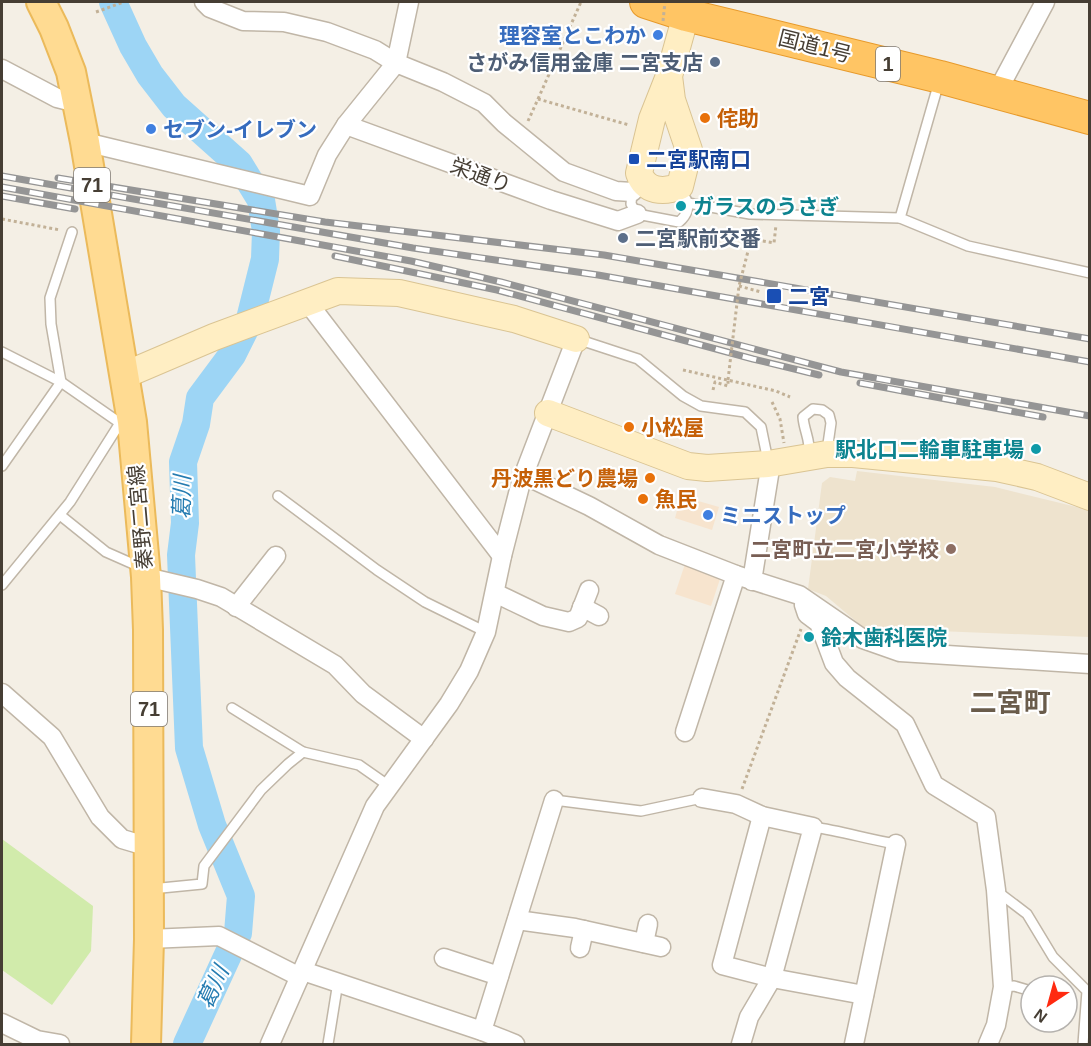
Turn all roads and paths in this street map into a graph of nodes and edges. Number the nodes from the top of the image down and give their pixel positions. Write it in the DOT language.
graph roads {
  1 [pos="41,2"];
  2 [pos="124,2"];
  3 [pos="204,2"];
  4 [pos="409,2"];
  5 [pos="581,2"];
  6 [pos="1045,2"];
  7 [pos="675,9"];
  8 [pos="96,12"];
  9 [pos="396,63"];
  10 [pos="2,69"];
  11 [pos="669,76"];
  12 [pos="940,77"];
  13 [pos="997,92"];
  14 [pos="538,99"];
  15 [pos="77,102"];
  16 [pos="1089,118"];
  17 [pos="643,123"];
  18 [pos="346,125"];
  19 [pos="684,134"];
  20 [pos="521,137"];
  21 [pos="85,142"];
  22 [pos="637,187"];
  23 [pos="684,194"];
  24 [pos="637,214"];
  25 [pos="900,218"];
  26 [pos="2,219"];
  27 [pos="754,228"];
  28 [pos="72,232"];
  29 [pos="776,232"];
  30 [pos="751,239"];
  31 [pos="1089,273"];
  32 [pos="739,286"];
  33 [pos="761,292"];
  34 [pos="304,305"];
  35 [pos="576,339"];
  36 [pos="2,352"];
  37 [pos="682,370"];
  38 [pos="125,375"];
  39 [pos="728,380"];
  40 [pos="61,382"];
  41 [pos="713,390"];
  42 [pos="790,397"];
  43 [pos="772,402"];
  44 [pos="548,412"];
  45 [pos="126,422"];
  46 [pos="797,456"];
  47 [pos="2,466"];
  48 [pos="524,475"];
  49 [pos="278,496"];
  50 [pos="1089,497"];
  51 [pos="60,515"];
  52 [pos="276,556"];
  53 [pos="502,556"];
  54 [pos="151,576"];
  55 [pos="744,578"];
  56 [pos="2,585"];
  57 [pos="589,590"];
  58 [pos="495,593"];
  59 [pos="800,595"];
  60 [pos="236,607"];
  61 [pos="582,607"];
  62 [pos="807,614"];
  63 [pos="599,616"];
  64 [pos="486,632"];
  65 [pos="1089,664"];
  66 [pos="2,693"];
  67 [pos="231,708"];
  68 [pos="685,732"];
  69 [pos="423,739"];
  70 [pos="303,752"];
  71 [pos="389,786"];
  72 [pos="702,798"];
  73 [pos="554,800"];
  74 [pos="736,804"];
  75 [pos="762,816"];
  76 [pos="813,826"];
  77 [pos="896,844"];
  78 [pos="149,847"];
  79 [pos="148,889"];
  80 [pos="996,890"];
  81 [pos="517,920"];
  82 [pos="648,924"];
  83 [pos="149,939"];
  84 [pos="444,958"];
  85 [pos="302,974"];
  86 [pos="499,976"];
  87 [pos="772,978"];
  88 [pos="338,982"];
  89 [pos="1003,987"];
  90 [pos="1019,987"];
  91 [pos="864,995"];
  92 [pos="2,1023"];
  93 [pos="482,1031"];
  94 [pos="60,1044"];
  95 [pos="146,1044"];
  96 [pos="270,1044"];
  97 [pos="328,1044"];
  98 [pos="515,1044"];
  99 [pos="741,1044"];
  100 [pos="854,1044"];
  101 [pos="988,1044"];
  102 [pos="1083,1044"];
  1 -- 15 [label="main road, 秦野二宮線 / 71"];
  2 -- 8 [label="path"];
  3 -- 9 [label="street"];
  4 -- 9 [label="street"];
  5 -- 14 [label="path"];
  6 -- 13 [label="street"];
  7 -- 11 [label="street"];
  7 -- 12 [label="highway, 国道1号 / 1"];
  9 -- 18 [label="street"];
  9 -- 20 [label="street"];
  10 -- 15 [label="street"];
  11 -- 17 [label="street"];
  11 -- 19 [label="street"];
  12 -- 13 [label="highway, 国道1号 / 1"];
  12 -- 25 [label="lane"];
  13 -- 16 [label="highway, 国道1号 / 1"];
  14 -- 17 [label="path"];
  14 -- 20 [label="path"];
  15 -- 21 [label="main road, 秦野二宮線 / 71"];
  17 -- 19 [label="street"];
  17 -- 22 [label="street"];
  18 -- 21 [label="street"];
  18 -- 24 [label="street, 栄通り"];
  19 -- 23 [label="street"];
  20 -- 22 [label="street"];
  21 -- 38 [label="main road, 秦野二宮線 / 71"];
  22 -- 23 [label="street"];
  22 -- 24 [label="lane"];
  23 -- 24 [label="lane"];
  23 -- 25 [label="lane"];
  25 -- 31 [label="lane"];
  26 -- 28 [label="path"];
  27 -- 30 [label="path, bridge"];
  28 -- 40 [label="lane"];
  29 -- 30 [label="path"];
  30 -- 32 [label="path, bridge"];
  32 -- 33 [label="path"];
  32 -- 39 [label="path, bridge"];
  34 -- 35 [label="street"];
  34 -- 38 [label="street"];
  34 -- 53 [label="street"];
  35 -- 44 [label="street"];
  35 -- 46 [label="lane"];
  36 -- 40 [label="lane"];
  37 -- 39 [label="path"];
  38 -- 45 [label="main road, 秦野二宮線 / 71"];
  39 -- 41 [label="path"];
  39 -- 42 [label="path"];
  40 -- 45 [label="lane"];
  40 -- 47 [label="lane"];
  43 -- 46 [label="path"];
  44 -- 46 [label="street"];
  44 -- 48 [label="street"];
  45 -- 51 [label="lane"];
  45 -- 54 [label="main road, 秦野二宮線 / 71"];
  46 -- 50 [label="street"];
  46 -- 55 [label="street"];
  48 -- 53 [label="street"];
  48 -- 55 [label="street"];
  49 -- 64 [label="lane"];
  51 -- 54 [label="lane"];
  51 -- 56 [label="lane"];
  52 -- 60 [label="street"];
  53 -- 58 [label="street"];
  54 -- 60 [label="street"];
  54 -- 78 [label="main road, 秦野二宮線 / 71"];
  55 -- 59 [label="street"];
  55 -- 68 [label="street"];
  57 -- 61 [label="street"];
  58 -- 61 [label="street"];
  58 -- 64 [label="street"];
  59 -- 62 [label="street"];
  59 -- 65 [label="street"];
  60 -- 69 [label="street"];
  61 -- 63 [label="street"];
  62 -- 74 [label="path"];
  62 -- 80 [label="street"];
  64 -- 69 [label="street"];
  66 -- 78 [label="street"];
  67 -- 70 [label="lane"];
  69 -- 71 [label="street"];
  70 -- 71 [label="lane"];
  70 -- 79 [label="lane"];
  71 -- 85 [label="street"];
  72 -- 73 [label="lane"];
  72 -- 74 [label="street"];
  73 -- 81 [label="street"];
  74 -- 75 [label="street"];
  75 -- 76 [label="street"];
  75 -- 87 [label="street"];
  76 -- 77 [label="lane"];
  76 -- 87 [label="street"];
  77 -- 91 [label="street"];
  78 -- 79 [label="main road, 秦野二宮線 / 71"];
  79 -- 83 [label="main road, 秦野二宮線 / 71"];
  80 -- 89 [label="street"];
  80 -- 102 [label="lane"];
  81 -- 82 [label="street"];
  81 -- 86 [label="street"];
  83 -- 85 [label="street"];
  83 -- 95 [label="main road, 秦野二宮線 / 71"];
  84 -- 86 [label="street"];
  85 -- 88 [label="street"];
  85 -- 96 [label="street"];
  86 -- 93 [label="street"];
  87 -- 91 [label="street"];
  87 -- 99 [label="street"];
  88 -- 93 [label="street"];
  88 -- 97 [label="lane"];
  89 -- 90 [label="lane"];
  89 -- 101 [label="street"];
  91 -- 100 [label="street"];
  92 -- 94 [label="street"];
  93 -- 98 [label="street"];
}
